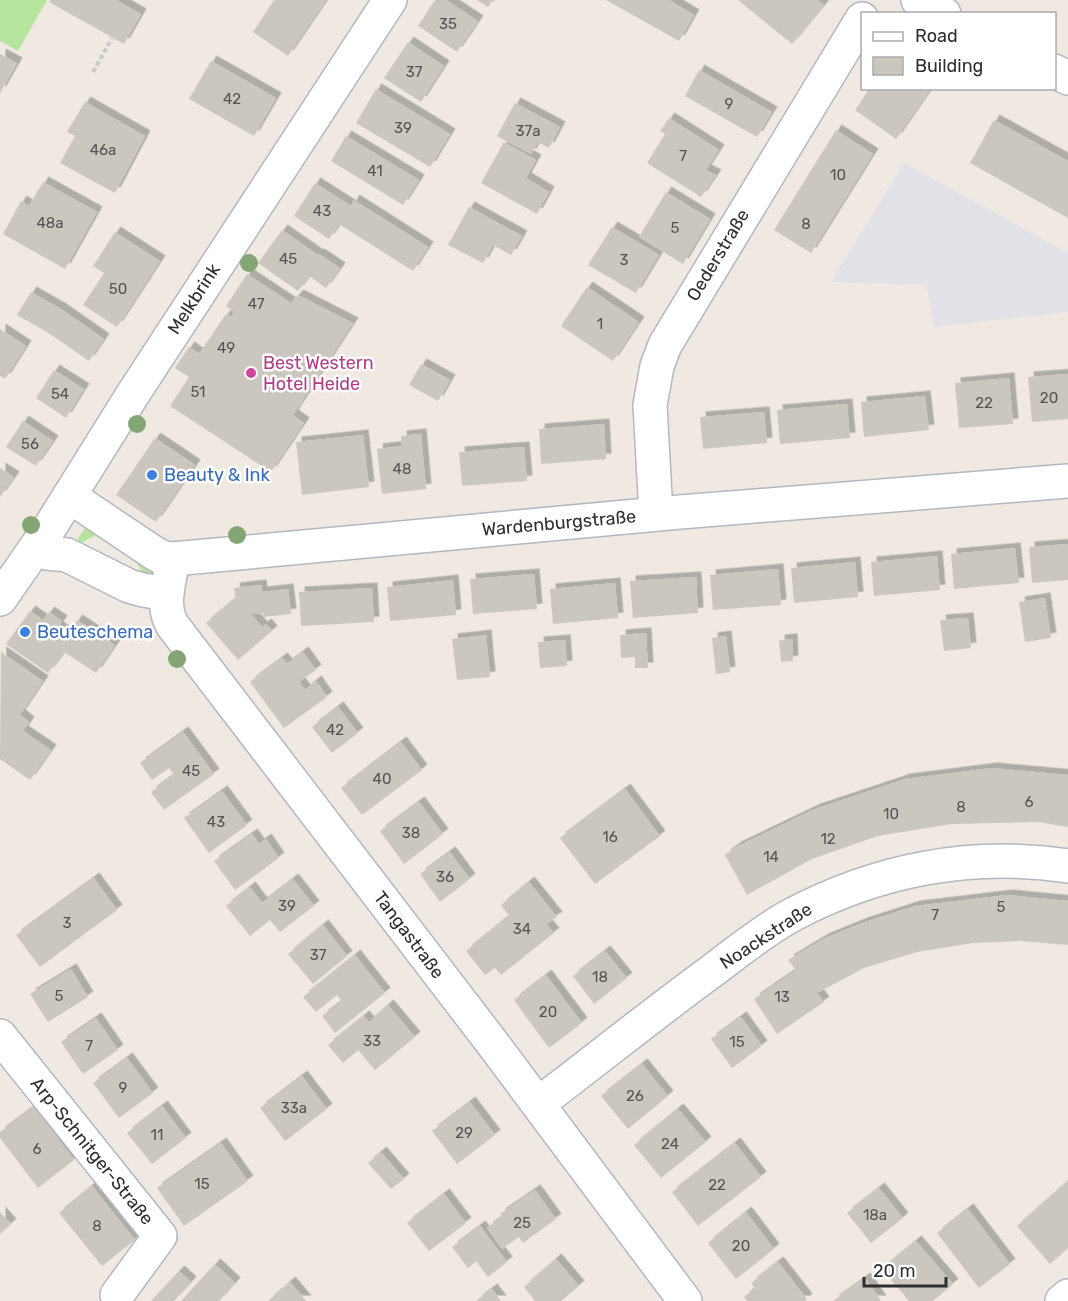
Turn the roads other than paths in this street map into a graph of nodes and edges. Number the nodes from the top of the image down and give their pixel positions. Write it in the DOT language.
graph roads {
  1 [pos="390,0"];
  2 [pos="918,0"];
  3 [pos="940,12"];
  4 [pos="861,21"];
  5 [pos="1068,480"];
  6 [pos="69,496"];
  7 [pos="656,514"];
  8 [pos="19,558"];
  9 [pos="172,559"];
  10 [pos="167,594"];
  11 [pos="0,599"];
  12 [pos="1068,866"];
  13 [pos="0,1036"];
  14 [pos="538,1104"];
  15 [pos="117,1295"];
  16 [pos="1068,1296"];
  17 [pos="685,1301"];
  18 [pos="1062,1301"];
  1 -- 6 [label="street, Melkbrink"];
  2 -- 3 [label="street"];
  4 -- 7 [label="street, Oederstraße"];
  5 -- 7 [label="street, Wardenburgstraße"];
  6 -- 8 [label="street, Melkbrink"];
  6 -- 9 [label="street, Wardenburgstraße"];
  7 -- 9 [label="street, Wardenburgstraße"];
  8 -- 10 [label="street"];
  8 -- 11 [label="street, Melkbrink"];
  9 -- 10 [label="street, Tangastraße"];
  10 -- 14 [label="street, Tangastraße"];
  12 -- 14 [label="street, Noackstraße"];
  13 -- 15 [label="street, Arp-Schnitger-Straße"];
  14 -- 17 [label="street, Tangastraße"];
  16 -- 18 [label="street"];
}
